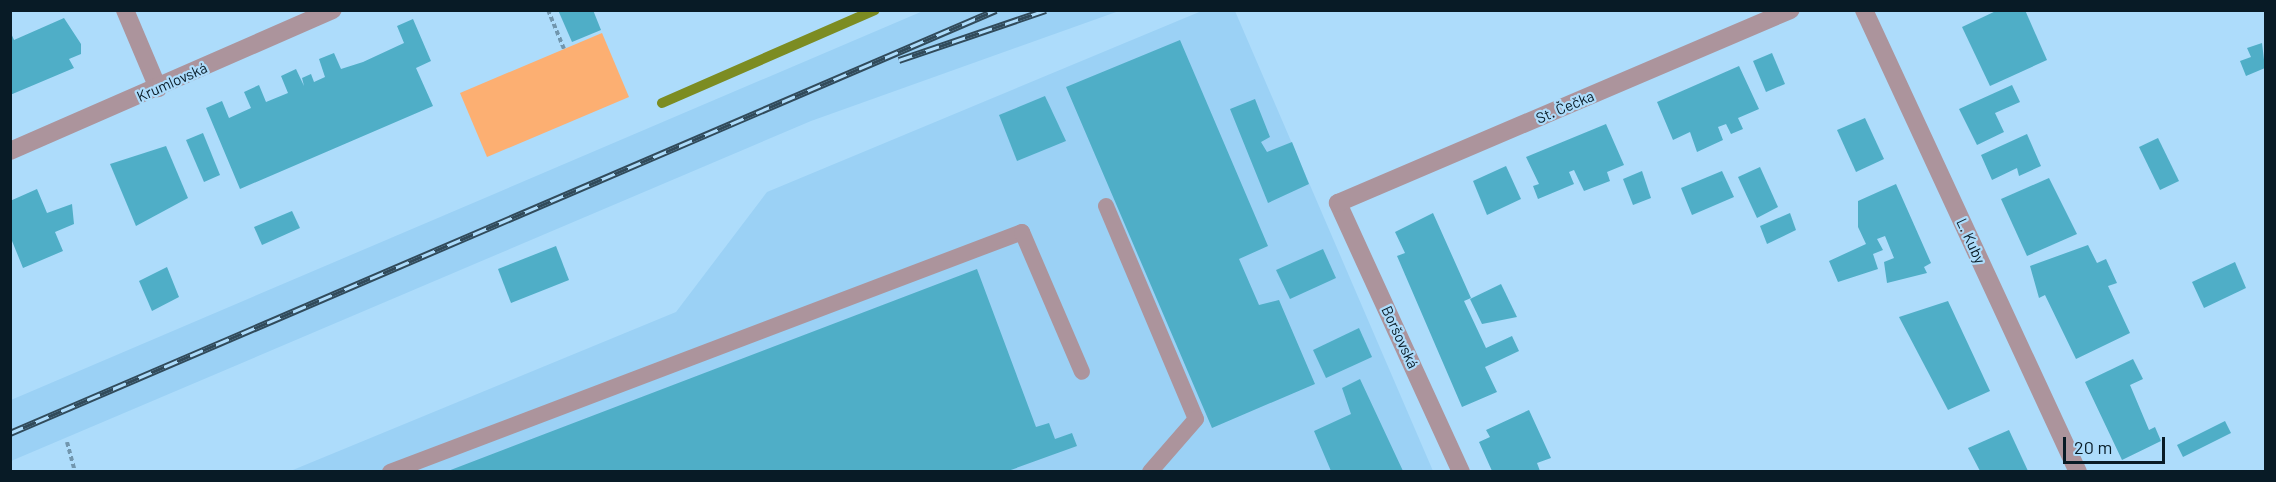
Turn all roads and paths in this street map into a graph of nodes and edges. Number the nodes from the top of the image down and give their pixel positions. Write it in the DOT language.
graph roads {
  1 [pos="125,10"];
  2 [pos="333,10"];
  3 [pos="548,10"];
  4 [pos="1791,10"];
  5 [pos="1864,10"];
  6 [pos="564,49"];
  7 [pos="158,88"];
  8 [pos="10,151"];
  9 [pos="1338,203"];
  10 [pos="1106,206"];
  11 [pos="1082,372"];
  12 [pos="67,442"];
  13 [pos="75,471"];
  14 [pos="390,471"];
  15 [pos="1150,471"];
  16 [pos="1461,471"];
  17 [pos="2078,471"];
  1 -- 7 [label="street"];
  2 -- 7 [label="street, Krumlovská"];
  3 -- 6 [label="path"];
  4 -- 9 [label="street, St. Čečka"];
  5 -- 17 [label="street, L. Kuby"];
  7 -- 8 [label="street, Krumlovská"];
  9 -- 16 [label="street, Boršovská"];
  10 -- 15 [label="lane"];
  11 -- 14 [label="lane"];
  12 -- 13 [label="path"];
}
